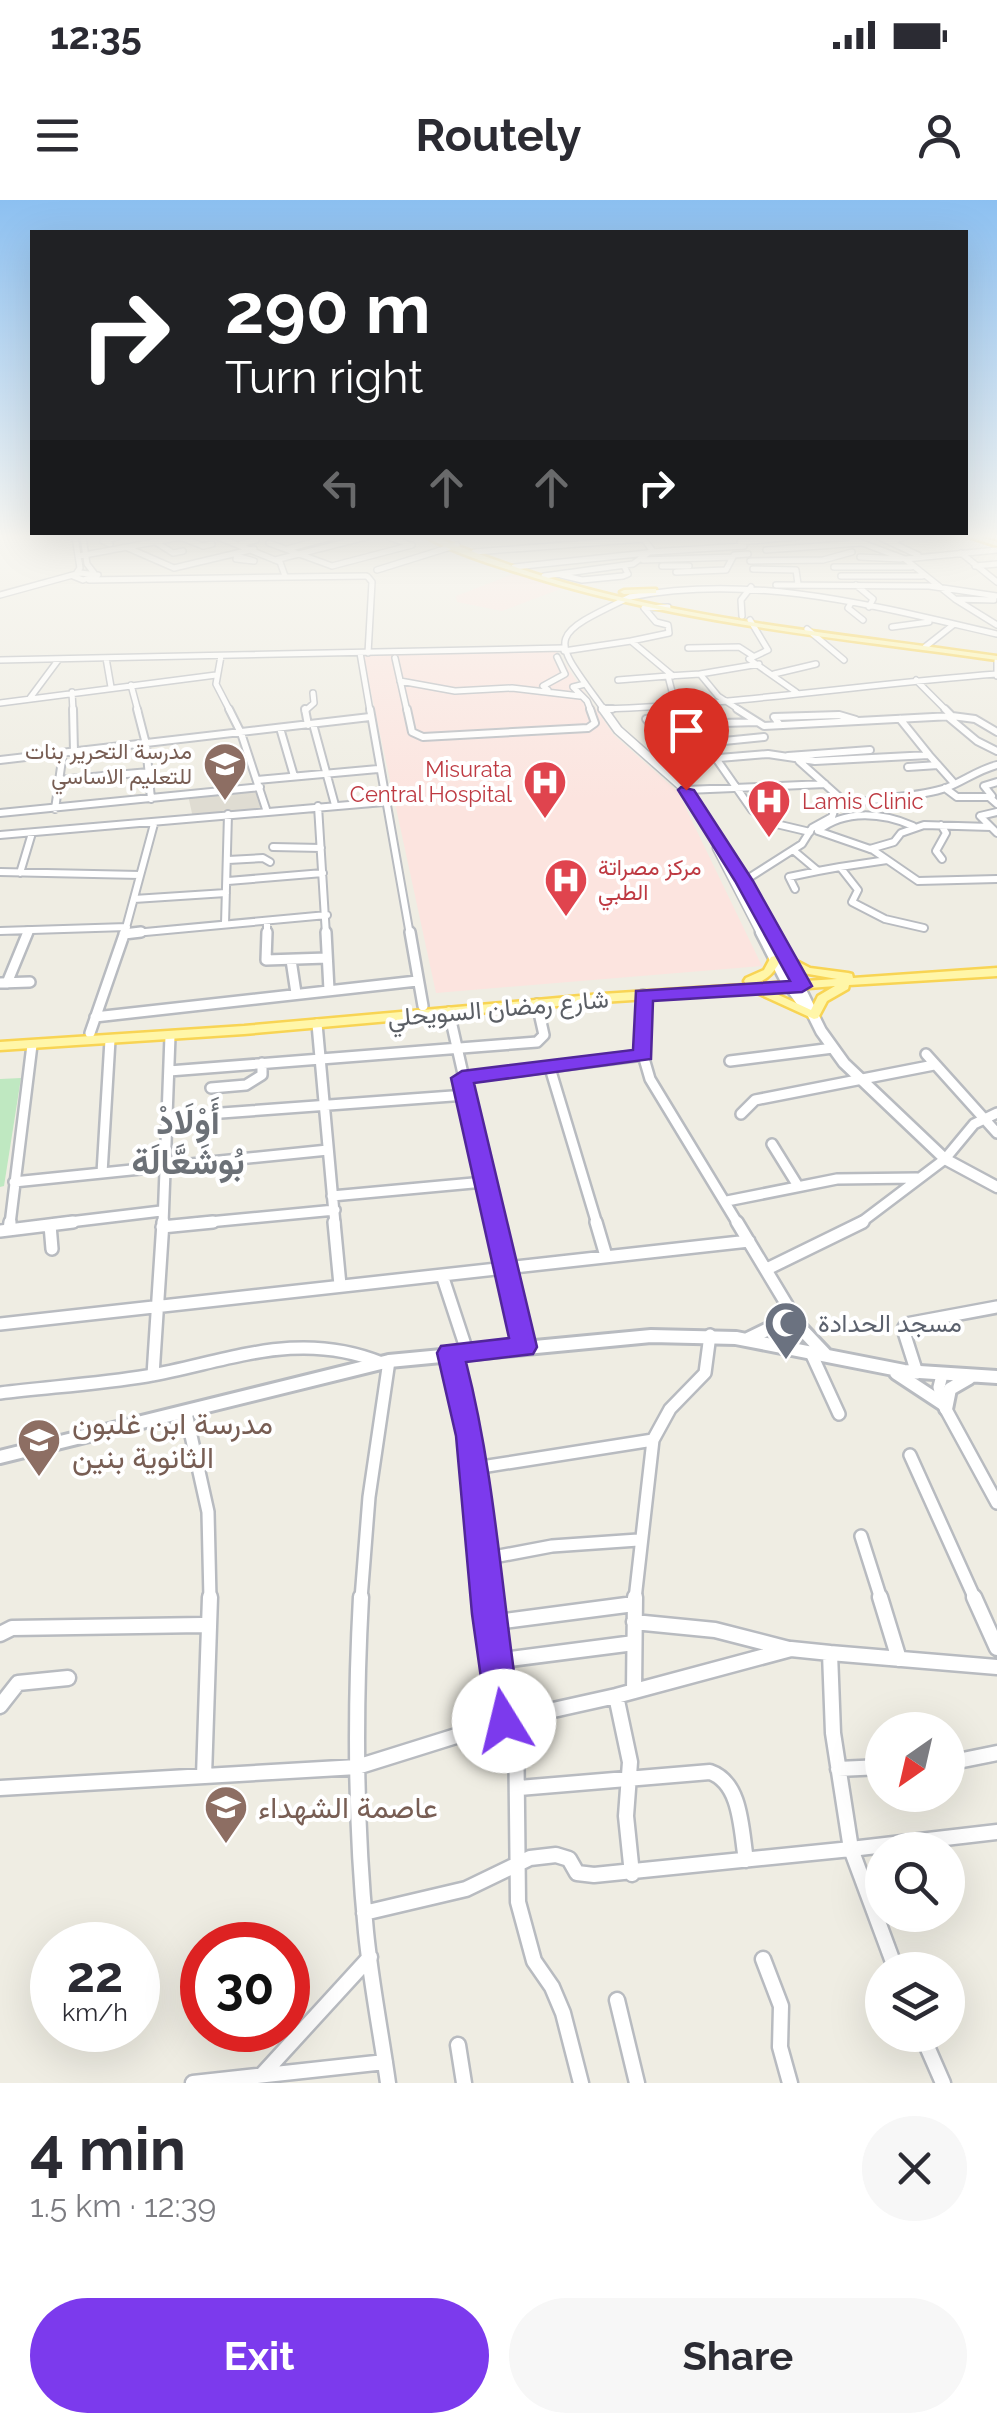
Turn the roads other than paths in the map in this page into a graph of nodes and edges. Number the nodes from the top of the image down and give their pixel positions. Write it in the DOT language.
graph roads {
  1 [pos="365,625"];
  2 [pos="574,625"];
  3 [pos="665,625"];
  4 [pos="751,625"];
  5 [pos="784,625"];
  6 [pos="796,625"];
  7 [pos="904,625"];
  8 [pos="953,625"];
  9 [pos="892,627"];
  10 [pos="807,629"];
  11 [pos="997,634"];
  12 [pos="630,641"];
  13 [pos="932,642"];
  14 [pos="688,648"];
  15 [pos="564,650"];
  16 [pos="364,653"];
  17 [pos="221,656"];
  18 [pos="752,656"];
  19 [pos="557,657"];
  20 [pos="106,658"];
  21 [pos="395,658"];
  22 [pos="997,658"];
  23 [pos="59,659"];
  24 [pos="0,660"];
  25 [pos="844,660"];
  26 [pos="759,664"];
  27 [pos="816,664"];
  28 [pos="700,674"];
  29 [pos="774,674"];
  30 [pos="216,675"];
  31 [pos="997,675"];
  32 [pos="671,676"];
  33 [pos="618,680"];
  34 [pos="916,680"];
  35 [pos="400,681"];
  36 [pos="130,684"];
  37 [pos="585,684"];
  38 [pos="111,686"];
  39 [pos="72,692"];
  40 [pos="551,692"];
  41 [pos="796,692"];
  42 [pos="313,693"];
  43 [pos="584,697"];
  44 [pos="30,698"];
  45 [pos="725,701"];
  46 [pos="0,703"];
  47 [pos="713,704"];
  48 [pos="687,706"];
  49 [pos="676,707"];
  50 [pos="602,708"];
  51 [pos="370,716"];
  52 [pos="950,716"];
  53 [pos="646,719"];
  54 [pos="900,720"];
  55 [pos="311,724"];
  56 [pos="762,724"];
  57 [pos="280,728"];
  58 [pos="995,731"];
  59 [pos="966,732"];
  60 [pos="240,733"];
  61 [pos="764,737"];
  62 [pos="703,742"];
  63 [pos="146,744"];
  64 [pos="870,750"];
  65 [pos="997,751"];
  66 [pos="74,752"];
  67 [pos="63,753"];
  68 [pos="768,754"];
  69 [pos="929,755"];
  70 [pos="784,756"];
  71 [pos="719,758"];
  72 [pos="0,760"];
  73 [pos="799,761"];
  74 [pos="938,765"];
  75 [pos="908,767"];
  76 [pos="995,768"];
  77 [pos="378,769"];
  78 [pos="149,772"];
  79 [pos="328,773"];
  80 [pos="294,776"];
  81 [pos="59,780"];
  82 [pos="953,782"];
  83 [pos="997,782"];
  84 [pos="258,783"];
  85 [pos="824,784"];
  86 [pos="736,788"];
  87 [pos="945,788"];
  88 [pos="686,790"];
  89 [pos="152,798"];
  90 [pos="994,798"];
  91 [pos="384,802"];
  92 [pos="847,804"];
  93 [pos="334,805"];
  94 [pos="318,806"];
  95 [pos="74,807"];
  96 [pos="55,809"];
  97 [pos="266,810"];
  98 [pos="997,812"];
  99 [pos="0,813"];
  100 [pos="228,814"];
  101 [pos="154,824"];
  102 [pos="941,825"];
  103 [pos="912,826"];
  104 [pos="995,830"];
  105 [pos="70,832"];
  106 [pos="810,832"];
  107 [pos="32,833"];
  108 [pos="712,834"];
  109 [pos="0,835"];
  110 [pos="273,848"];
  111 [pos="322,848"];
  112 [pos="870,849"];
  113 [pos="794,850"];
  114 [pos="942,859"];
  115 [pos="228,860"];
  116 [pos="887,860"];
  117 [pos="270,862"];
  118 [pos="840,867"];
  119 [pos="0,872"];
  120 [pos="818,872"];
  121 [pos="20,873"];
  122 [pos="324,873"];
  123 [pos="140,875"];
  124 [pos="997,879"];
  125 [pos="228,881"];
  126 [pos="744,881"];
  127 [pos="795,889"];
  128 [pos="226,893"];
  129 [pos="134,899"];
  130 [pos="326,915"];
  131 [pos="267,920"];
  132 [pos="767,922"];
  133 [pos="754,923"];
  134 [pos="226,924"];
  135 [pos="924,928"];
  136 [pos="28,930"];
  137 [pos="0,931"];
  138 [pos="126,931"];
  139 [pos="328,958"];
  140 [pos="291,960"];
  141 [pos="782,960"];
  142 [pos="997,969"];
  143 [pos="849,980"];
  144 [pos="417,981"];
  145 [pos="30,982"];
  146 [pos="3,983"];
  147 [pos="794,983"];
  148 [pos="750,984"];
  149 [pos="329,990"];
  150 [pos="296,993"];
  151 [pos="643,995"];
  152 [pos="538,1004"];
  153 [pos="423,1006"];
  154 [pos="449,1012"];
  155 [pos="813,1016"];
  156 [pos="95,1017"];
  157 [pos="317,1024"];
  158 [pos="90,1033"];
  159 [pos="170,1036"];
  160 [pos="0,1037"];
  161 [pos="110,1040"];
  162 [pos="32,1045"];
  163 [pos="0,1046"];
  164 [pos="456,1046"];
  165 [pos="833,1048"];
  166 [pos="926,1054"];
  167 [pos="643,1055"];
  168 [pos="322,1058"];
  169 [pos="730,1061"];
  170 [pos="262,1063"];
  171 [pos="934,1065"];
  172 [pos="550,1068"];
  173 [pos="169,1071"];
  174 [pos="462,1078"];
  175 [pos="858,1078"];
  176 [pos="211,1088"];
  177 [pos="466,1094"];
  178 [pos="324,1104"];
  179 [pos="997,1113"];
  180 [pos="741,1114"];
  181 [pos="166,1117"];
  182 [pos="982,1119"];
  183 [pos="997,1134"];
  184 [pos="772,1144"];
  185 [pos="328,1150"];
  186 [pos="944,1159"];
  187 [pos="165,1167"];
  188 [pos="102,1173"];
  189 [pos="916,1178"];
  190 [pos="14,1182"];
  191 [pos="484,1182"];
  192 [pos="798,1186"];
  193 [pos="997,1187"];
  194 [pos="332,1196"];
  195 [pos="727,1201"];
  196 [pos="335,1210"];
  197 [pos="161,1211"];
  198 [pos="50,1224"];
  199 [pos="162,1227"];
  200 [pos="4,1230"];
  201 [pos="749,1241"];
  202 [pos="52,1248"];
  203 [pos="606,1256"];
  204 [pos="506,1268"];
  205 [pos="767,1269"];
  206 [pos="442,1275"];
  207 [pos="340,1285"];
  208 [pos="160,1306"];
  209 [pos="997,1307"];
  210 [pos="790,1317"];
  211 [pos="0,1324"];
  212 [pos="710,1336"];
  213 [pos="746,1339"];
  214 [pos="524,1347"];
  215 [pos="785,1347"];
  216 [pos="467,1351"];
  217 [pos="450,1353"];
  218 [pos="811,1353"];
  219 [pos="828,1356"];
  220 [pos="386,1362"];
  221 [pos="881,1368"];
  222 [pos="917,1373"];
  223 [pos="154,1375"];
  224 [pos="942,1375"];
  225 [pos="974,1376"];
  226 [pos="997,1377"];
  227 [pos="0,1393"];
  228 [pos="945,1407"];
  229 [pos="186,1412"];
  230 [pos="839,1414"];
  231 [pos="653,1440"];
  232 [pos="910,1454"];
  233 [pos="0,1457"];
  234 [pos="474,1468"];
  235 [pos="997,1503"];
  236 [pos="861,1536"];
  237 [pos="638,1540"];
  238 [pos="483,1559"];
  239 [pos="634,1604"];
  240 [pos="634,1622"];
  241 [pos="489,1623"];
  242 [pos="202,1624"];
  243 [pos="0,1634"];
  244 [pos="634,1643"];
  245 [pos="997,1648"];
  246 [pos="791,1649"];
  247 [pos="830,1653"];
  248 [pos="899,1660"];
  249 [pos="495,1661"];
  250 [pos="997,1667"];
  251 [pos="68,1678"];
  252 [pos="634,1691"];
  253 [pos="616,1696"];
  254 [pos="0,1706"];
  255 [pos="510,1719"];
  256 [pos="997,1753"];
  257 [pos="965,1760"];
  258 [pos="356,1767"];
  259 [pos="865,1768"];
  260 [pos="838,1770"];
  261 [pos="204,1776"];
  262 [pos="630,1776"];
  263 [pos="0,1788"];
  264 [pos="519,1788"];
  265 [pos="997,1832"];
  266 [pos="850,1848"];
  267 [pos="746,1860"];
  268 [pos="514,1864"];
  269 [pos="632,1874"];
  270 [pos="364,1913"];
  271 [pos="889,1952"];
  272 [pos="370,1956"];
  273 [pos="764,1959"];
  274 [pos="617,2000"];
  275 [pos="458,2045"];
  276 [pos="929,2052"];
  277 [pos="385,2062"];
  278 [pos="262,2076"];
  279 [pos="193,2083"];
  280 [pos="388,2083"];
  281 [pos="464,2083"];
  282 [pos="581,2083"];
  283 [pos="637,2083"];
  284 [pos="790,2083"];
  285 [pos="943,2083"];
  1 -- 16 [label="street"];
  2 -- 15 [label="street"];
  3 -- 12 [label="street"];
  4 -- 18 [label="street"];
  5 -- 10 [label="main road"];
  6 -- 13 [label="main road"];
  7 -- 9 [label="street"];
  8 -- 11 [label="street"];
  8 -- 13 [label="street"];
  10 -- 13 [label="main road"];
  10 -- 25 [label="street"];
  12 -- 15 [label="street"];
  12 -- 32 [label="street"];
  13 -- 22 [label="main road"];
  13 -- 22 [label="main road"];
  14 -- 18 [label="street"];
  15 -- 16 [label="street"];
  15 -- 37 [label="street"];
  16 -- 17 [label="street"];
  16 -- 51 [label="street"];
  17 -- 20 [label="street"];
  17 -- 30 [label="street"];
  18 -- 26 [label="street"];
  19 -- 40 [label="street"];
  20 -- 23 [label="street"];
  20 -- 38 [label="street"];
  21 -- 35 [label="street"];
  22 -- 31 [label="street"];
  23 -- 24 [label="street"];
  23 -- 44 [label="street"];
  26 -- 28 [label="street"];
  26 -- 29 [label="street"];
  27 -- 29 [label="street"];
  28 -- 32 [label="street"];
  28 -- 45 [label="street"];
  29 -- 41 [label="street"];
  30 -- 36 [label="street"];
  30 -- 60 [label="street"];
  31 -- 34 [label="street"];
  32 -- 33 [label="street"];
  32 -- 49 [label="street"];
  34 -- 41 [label="street"];
  34 -- 52 [label="street"];
  35 -- 40 [label="street"];
  35 -- 43 [label="street"];
  36 -- 38 [label="street"];
  36 -- 63 [label="street"];
  37 -- 43 [label="street"];
  37 -- 50 [label="street"];
  38 -- 39 [label="street"];
  39 -- 44 [label="street"];
  39 -- 66 [label="street"];
  40 -- 43 [label="street"];
  41 -- 45 [label="street"];
  42 -- 55 [label="street"];
  44 -- 46 [label="street"];
  45 -- 47 [label="street"];
  45 -- 56 [label="street"];
  47 -- 48 [label="street"];
  47 -- 56 [label="street"];
  48 -- 49 [label="street"];
  48 -- 62 [label="street"];
  49 -- 50 [label="street"];
  50 -- 88 [label="street"];
  51 -- 55 [label="street"];
  51 -- 77 [label="street"];
  52 -- 54 [label="street"];
  52 -- 58 [label="street"];
  52 -- 59 [label="street"];
  53 -- 62 [label="street"];
  54 -- 56 [label="street"];
  54 -- 69 [label="street"];
  55 -- 57 [label="street"];
  55 -- 79 [label="street"];
  56 -- 61 [label="street"];
  57 -- 60 [label="street"];
  57 -- 80 [label="street"];
  58 -- 59 [label="street"];
  59 -- 65 [label="street"];
  60 -- 63 [label="street"];
  60 -- 84 [label="street"];
  61 -- 62 [label="street"];
  61 -- 68 [label="street"];
  62 -- 71 [label="street"];
  63 -- 66 [label="street"];
  63 -- 78 [label="street"];
  64 -- 70 [label="street"];
  66 -- 67 [label="street"];
  67 -- 72 [label="street"];
  67 -- 81 [label="street"];
  68 -- 70 [label="street"];
  68 -- 71 [label="street"];
  69 -- 73 [label="street"];
  69 -- 74 [label="street"];
  70 -- 73 [label="street"];
  71 -- 86 [label="street"];
  73 -- 85 [label="street"];
  74 -- 75 [label="street"];
  74 -- 82 [label="street"];
  76 -- 82 [label="street"];
  77 -- 79 [label="street"];
  77 -- 91 [label="street"];
  78 -- 81 [label="street"];
  78 -- 89 [label="street"];
  79 -- 80 [label="street"];
  79 -- 93 [label="street"];
  80 -- 84 [label="street"];
  81 -- 96 [label="street"];
  82 -- 87 [label="street"];
  83 -- 90 [label="street"];
  84 -- 89 [label="street"];
  84 -- 97 [label="street"];
  85 -- 86 [label="street"];
  85 -- 92 [label="street"];
  86 -- 88 [label="street"];
  86 -- 106 [label="street"];
  87 -- 90 [label="street"];
  87 -- 92 [label="street"];
  88 -- 108 [label="street"];
  89 -- 95 [label="street"];
  91 -- 93 [label="street"];
  91 -- 144 [label="street"];
  92 -- 106 [label="street"];
  93 -- 94 [label="street"];
  94 -- 97 [label="street"];
  94 -- 111 [label="street"];
  95 -- 96 [label="street"];
  95 -- 105 [label="street"];
  96 -- 99 [label="street"];
  97 -- 100 [label="street"];
  98 -- 104 [label="street"];
  100 -- 101 [label="street"];
  100 -- 115 [label="street"];
  101 -- 105 [label="street"];
  101 -- 123 [label="street"];
  102 -- 103 [label="street"];
  102 -- 104 [label="street"];
  102 -- 114 [label="street"];
  103 -- 112 [label="street"];
  103 -- 112 [label="street"];
  105 -- 107 [label="street"];
  106 -- 113 [label="street"];
  107 -- 109 [label="street"];
  107 -- 121 [label="street"];
  108 -- 126 [label="street"];
  108 -- 133 [label="street"];
  110 -- 111 [label="street"];
  111 -- 122 [label="street"];
  112 -- 116 [label="street"];
  113 -- 120 [label="street"];
  113 -- 126 [label="street"];
  115 -- 117 [label="street"];
  115 -- 125 [label="street"];
  116 -- 118 [label="street"];
  116 -- 124 [label="street"];
  118 -- 120 [label="street"];
  118 -- 135 [label="street"];
  119 -- 121 [label="street"];
  120 -- 127 [label="street"];
  121 -- 123 [label="street"];
  122 -- 125 [label="street"];
  122 -- 130 [label="street"];
  123 -- 129 [label="street"];
  125 -- 128 [label="street"];
  126 -- 132 [label="street"];
  128 -- 129 [label="street"];
  128 -- 134 [label="street"];
  129 -- 138 [label="street"];
  130 -- 131 [label="street"];
  130 -- 139 [label="street"];
  131 -- 134 [label="street"];
  131 -- 140 [label="street"];
  132 -- 133 [label="street"];
  132 -- 141 [label="street"];
  133 -- 141 [label="street"];
  134 -- 138 [label="street"];
  136 -- 137 [label="street"];
  136 -- 138 [label="street"];
  136 -- 146 [label="street"];
  138 -- 156 [label="street"];
  139 -- 140 [label="street"];
  139 -- 149 [label="street"];
  140 -- 150 [label="street"];
  141 -- 143 [label="main road"];
  141 -- 147 [label="street"];
  141 -- 148 [label="main road"];
  142 -- 143 [label="main road, شارع رمضان السويحلي"];
  143 -- 147 [label="main road, شارع رمضان السويحلي"];
  143 -- 155 [label="main road"];
  144 -- 149 [label="street"];
  144 -- 153 [label="street"];
  145 -- 146 [label="street"];
  147 -- 148 [label="main road, شارع رمضان السويحلي"];
  147 -- 155 [label="street"];
  148 -- 151 [label="main road, شارع رمضان السويحلي"];
  148 -- 153 [label="main road, شارع رمضان السويحلي"];
  148 -- 155 [label="main road"];
  149 -- 150 [label="street"];
  150 -- 156 [label="street"];
  151 -- 152 [label="main road, شارع رمضان السويحلي"];
  151 -- 167 [label="street"];
  152 -- 154 [label="main road, شارع رمضان السويحلي"];
  152 -- 164 [label="street"];
  153 -- 158 [label="main road, شارع رمضان السويحلي"];
  154 -- 157 [label="main road, شارع رمضان السويحلي"];
  154 -- 164 [label="street"];
  155 -- 165 [label="street"];
  156 -- 158 [label="street"];
  157 -- 159 [label="main road, شارع رمضان السويحلي"];
  157 -- 168 [label="street"];
  158 -- 160 [label="main road, شارع رمضان السويحلي"];
  159 -- 161 [label="main road, شارع رمضان السويحلي"];
  159 -- 173 [label="street"];
  161 -- 162 [label="main road, شارع رمضان السويحلي"];
  161 -- 188 [label="street"];
  162 -- 163 [label="main road, شارع رمضان السويحلي"];
  162 -- 190 [label="street"];
  164 -- 168 [label="street"];
  164 -- 174 [label="street"];
  165 -- 169 [label="street"];
  165 -- 175 [label="street"];
  166 -- 171 [label="street"];
  167 -- 172 [label="street"];
  167 -- 195 [label="street"];
  168 -- 170 [label="street"];
  168 -- 178 [label="street"];
  170 -- 173 [label="street"];
  170 -- 176 [label="street"];
  171 -- 175 [label="street"];
  171 -- 182 [label="street"];
  172 -- 174 [label="street"];
  172 -- 203 [label="street"];
  173 -- 181 [label="street"];
  174 -- 177 [label="street"];
  175 -- 180 [label="street"];
  175 -- 186 [label="street"];
  177 -- 178 [label="street"];
  177 -- 191 [label="street"];
  178 -- 181 [label="street"];
  178 -- 185 [label="street"];
  179 -- 182 [label="street"];
  181 -- 187 [label="street"];
  182 -- 183 [label="street"];
  182 -- 186 [label="street"];
  184 -- 192 [label="street"];
  185 -- 187 [label="street"];
  185 -- 194 [label="street"];
  186 -- 189 [label="street"];
  186 -- 193 [label="street"];
  187 -- 188 [label="street"];
  187 -- 197 [label="street"];
  188 -- 190 [label="street"];
  189 -- 192 [label="street"];
  189 -- 205 [label="street"];
  190 -- 200 [label="street"];
  191 -- 194 [label="street"];
  191 -- 204 [label="street"];
  192 -- 195 [label="street"];
  194 -- 196 [label="street"];
  195 -- 201 [label="street"];
  196 -- 199 [label="street"];
  196 -- 207 [label="street"];
  197 -- 198 [label="street"];
  197 -- 199 [label="street"];
  198 -- 200 [label="street"];
  198 -- 202 [label="street"];
  199 -- 208 [label="street"];
  201 -- 203 [label="street"];
  201 -- 205 [label="street"];
  203 -- 204 [label="street"];
  204 -- 206 [label="street"];
  204 -- 214 [label="street"];
  205 -- 210 [label="street"];
  206 -- 207 [label="street"];
  206 -- 216 [label="street"];
  207 -- 208 [label="street"];
  208 -- 211 [label="street"];
  208 -- 223 [label="street"];
  209 -- 222 [label="street"];
  210 -- 213 [label="street"];
  210 -- 215 [label="street"];
  210 -- 219 [label="street"];
  212 -- 213 [label="street"];
  212 -- 214 [label="street"];
  212 -- 231 [label="street"];
  213 -- 215 [label="street"];
  214 -- 216 [label="street"];
  215 -- 218 [label="street"];
  216 -- 217 [label="street"];
  217 -- 220 [label="street"];
  217 -- 234 [label="street"];
  218 -- 219 [label="street"];
  218 -- 230 [label="street"];
  219 -- 221 [label="street"];
  220 -- 223 [label="street"];
  220 -- 229 [label="street"];
  220 -- 258 [label="street"];
  221 -- 222 [label="street"];
  221 -- 228 [label="street"];
  222 -- 224 [label="street"];
  223 -- 227 [label="street"];
  224 -- 225 [label="street"];
  224 -- 228 [label="street"];
  225 -- 226 [label="street"];
  225 -- 228 [label="street"];
  228 -- 235 [label="street"];
  229 -- 233 [label="street"];
  229 -- 261 [label="street"];
  231 -- 234 [label="street"];
  231 -- 237 [label="street"];
  232 -- 245 [label="street"];
  234 -- 238 [label="street"];
  236 -- 248 [label="street"];
  237 -- 238 [label="street"];
  237 -- 239 [label="street"];
  238 -- 241 [label="street"];
  239 -- 240 [label="street"];
  239 -- 241 [label="street"];
  240 -- 244 [label="street"];
  240 -- 246 [label="street"];
  241 -- 249 [label="street"];
  242 -- 243 [label="street"];
  244 -- 249 [label="street"];
  244 -- 252 [label="street"];
  246 -- 247 [label="street"];
  246 -- 252 [label="street"];
  247 -- 248 [label="street"];
  247 -- 260 [label="street"];
  248 -- 250 [label="street"];
  249 -- 255 [label="street"];
  251 -- 254 [label="street"];
  252 -- 253 [label="street"];
  253 -- 255 [label="street"];
  253 -- 262 [label="street"];
  255 -- 258 [label="street"];
  255 -- 264 [label="street"];
  256 -- 257 [label="street"];
  258 -- 261 [label="street"];
  258 -- 270 [label="street"];
  259 -- 260 [label="street"];
  260 -- 266 [label="street"];
  261 -- 263 [label="street"];
  262 -- 264 [label="street"];
  262 -- 267 [label="street"];
  262 -- 269 [label="street"];
  264 -- 268 [label="street"];
  265 -- 266 [label="street"];
  266 -- 267 [label="street"];
  266 -- 271 [label="street"];
  267 -- 269 [label="street"];
  268 -- 269 [label="street"];
  268 -- 270 [label="street"];
  268 -- 282 [label="street"];
  270 -- 272 [label="street"];
  272 -- 277 [label="street"];
  272 -- 278 [label="street"];
  273 -- 284 [label="street"];
  274 -- 283 [label="street"];
  275 -- 281 [label="street"];
  276 -- 285 [label="street"];
  277 -- 278 [label="street"];
  277 -- 280 [label="street"];
  278 -- 279 [label="street"];
}
